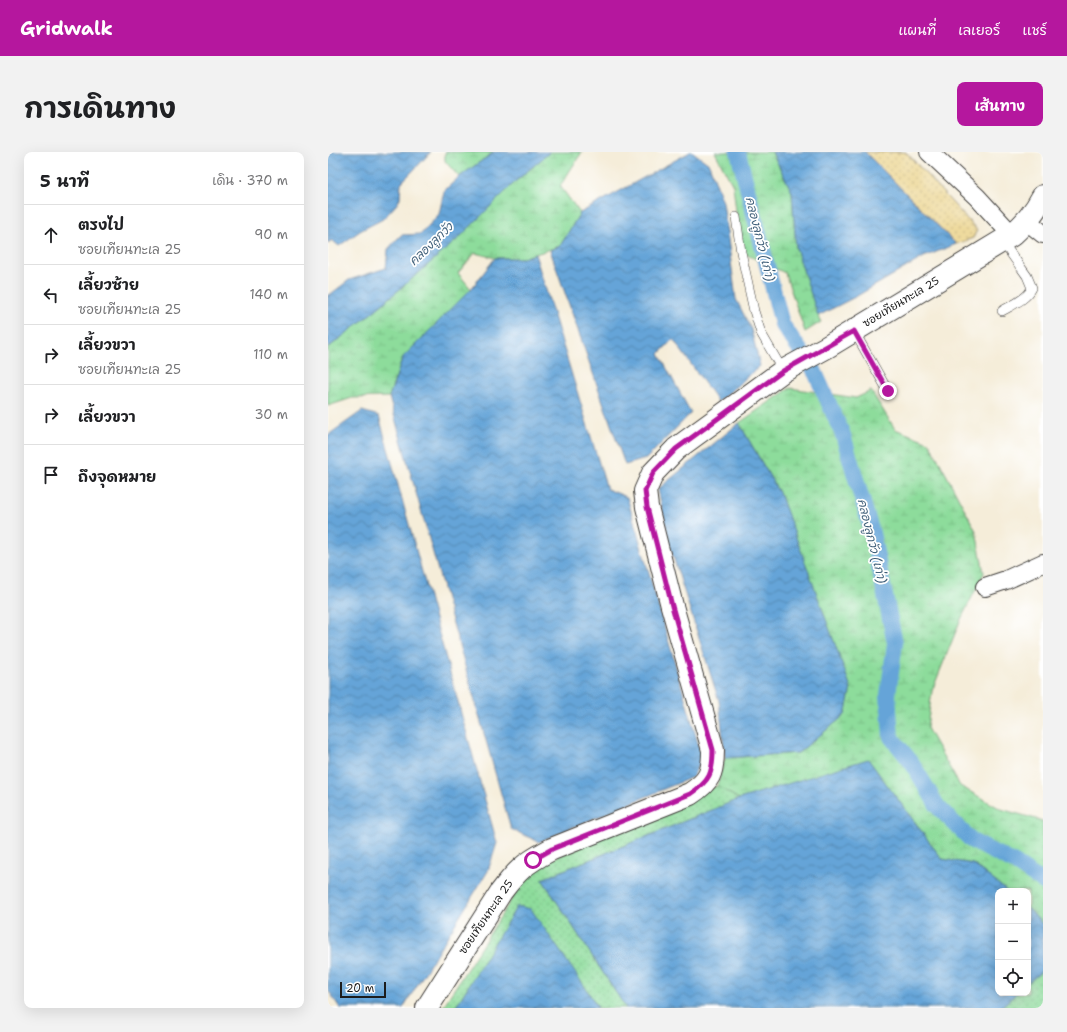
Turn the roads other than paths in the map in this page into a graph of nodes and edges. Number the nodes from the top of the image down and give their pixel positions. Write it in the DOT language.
graph roads {
  1 [pos="929,152"];
  2 [pos="1043,196"];
  3 [pos="736,217"];
  4 [pos="1021,233"];
  5 [pos="1002,311"];
  6 [pos="854,331"];
  7 [pos="786,370"];
  8 [pos="888,391"];
  9 [pos="1043,563"];
  10 [pos="985,587"];
  11 [pos="427,1008"];
  1 -- 4 [label="street"];
  2 -- 4 [label="street, ซอยเทียนทะเล 25"];
  3 -- 7 [label="lane"];
  4 -- 5 [label="lane"];
  4 -- 6 [label="street, ซอยเทียนทะเล 25"];
  6 -- 7 [label="street, ซอยเทียนทะเล 25"];
  6 -- 8 [label="lane"];
  7 -- 11 [label="street, ซอยเทียนทะเล 25"];
  9 -- 10 [label="street"];
}
